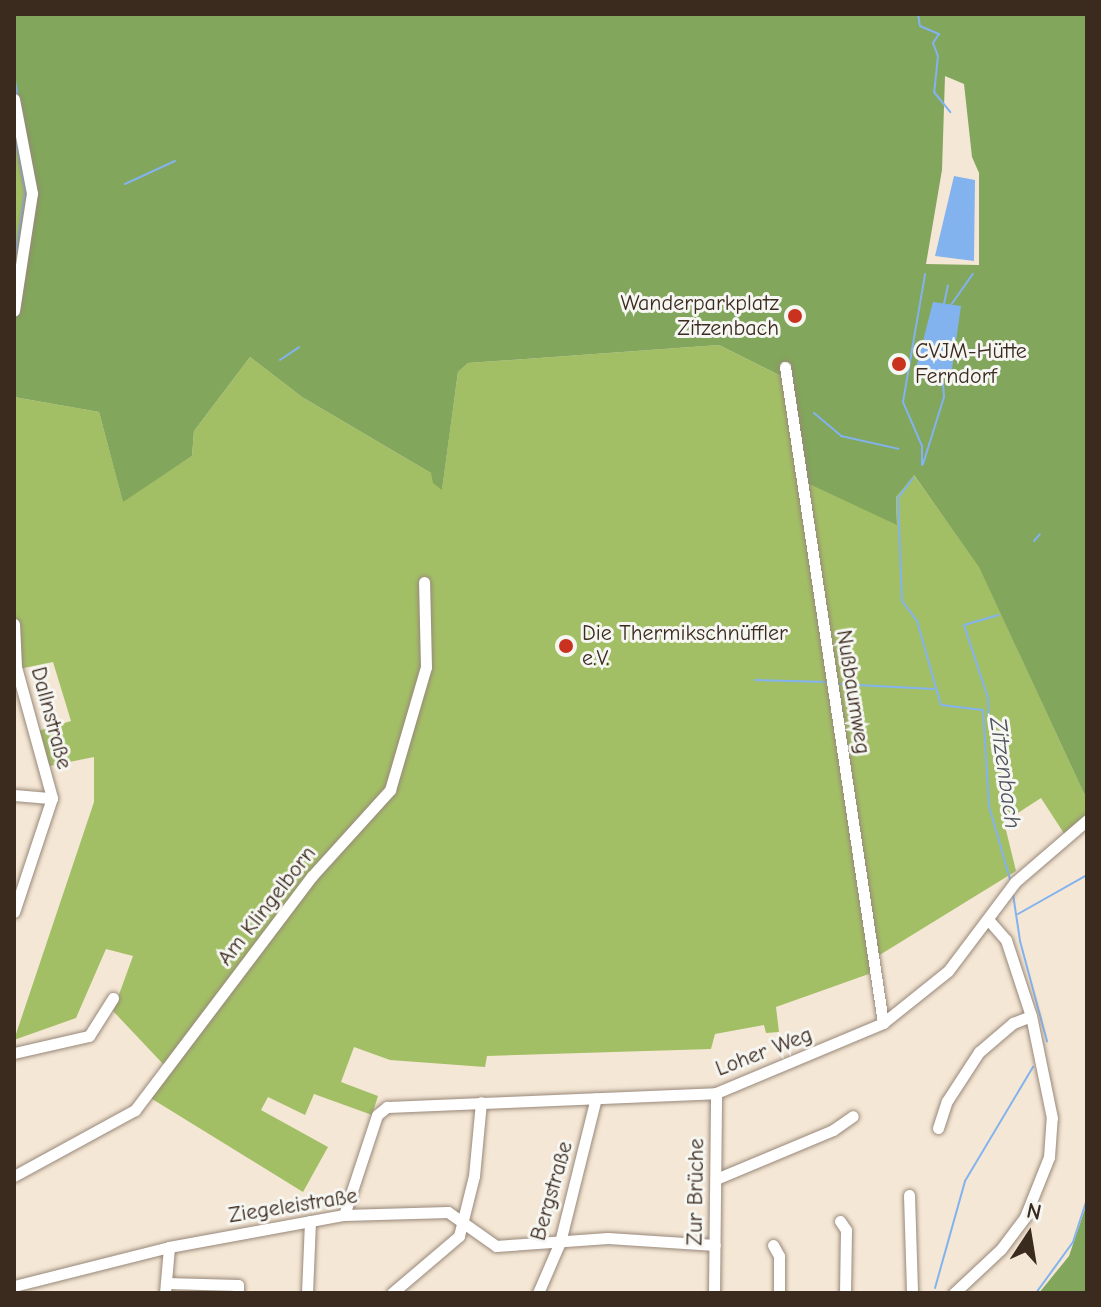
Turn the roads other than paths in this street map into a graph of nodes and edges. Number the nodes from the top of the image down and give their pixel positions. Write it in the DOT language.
graph roads {
  1 [pos="14,99"];
  2 [pos="14,311"];
  3 [pos="785,367"];
  4 [pos="424,582"];
  5 [pos="14,624"];
  6 [pos="14,795"];
  7 [pos="52,798"];
  8 [pos="1087,820"];
  9 [pos="14,912"];
  10 [pos="988,919"];
  11 [pos="113,998"];
  12 [pos="1031,1016"];
  13 [pos="883,1023"];
  14 [pos="14,1053"];
  15 [pos="716,1093"];
  16 [pos="596,1098"];
  17 [pos="481,1102"];
  18 [pos="853,1116"];
  19 [pos="938,1128"];
  20 [pos="14,1176"];
  21 [pos="716,1179"];
  22 [pos="909,1195"];
  23 [pos="344,1215"];
  24 [pos="462,1220"];
  25 [pos="310,1221"];
  26 [pos="840,1221"];
  27 [pos="560,1242"];
  28 [pos="715,1245"];
  29 [pos="773,1245"];
  30 [pos="169,1247"];
  31 [pos="14,1286"];
  32 [pos="166,1288"];
  33 [pos="238,1289"];
  34 [pos="307,1293"];
  35 [pos="392,1293"];
  36 [pos="538,1293"];
  37 [pos="714,1293"];
  38 [pos="779,1293"];
  39 [pos="845,1293"];
  40 [pos="912,1293"];
  41 [pos="954,1293"];
  1 -- 2 [label="street"];
  3 -- 13 [label="street, Nußbaumweg"];
  4 -- 20 [label="street, Am Klingelborn"];
  5 -- 7 [label="street, Dallnstraße"];
  6 -- 7 [label="street"];
  7 -- 9 [label="street, Dallnstraße"];
  8 -- 10 [label="street, Loher Weg"];
  10 -- 12 [label="street"];
  10 -- 13 [label="street, Loher Weg"];
  11 -- 14 [label="street"];
  12 -- 19 [label="street"];
  12 -- 41 [label="street"];
  13 -- 15 [label="street, Loher Weg"];
  15 -- 16 [label="street, Loher Weg"];
  15 -- 21 [label="street, Zur Brüche"];
  16 -- 17 [label="street, Loher Weg"];
  16 -- 27 [label="street, Bergstraße"];
  17 -- 23 [label="street, Loher Weg"];
  17 -- 24 [label="street"];
  18 -- 21 [label="street"];
  21 -- 28 [label="street, Zur Brüche"];
  22 -- 40 [label="street"];
  23 -- 24 [label="street, Ziegeleistraße"];
  23 -- 25 [label="street, Ziegeleistraße"];
  24 -- 27 [label="street, Ziegeleistraße"];
  24 -- 35 [label="street"];
  25 -- 30 [label="street, Ziegeleistraße"];
  25 -- 34 [label="street"];
  26 -- 39 [label="street"];
  27 -- 28 [label="street, Ziegeleistraße"];
  27 -- 36 [label="street, Bergstraße"];
  28 -- 37 [label="street, Zur Brüche"];
  29 -- 38 [label="street"];
  30 -- 31 [label="street, Ziegeleistraße"];
  30 -- 32 [label="street"];
  32 -- 33 [label="street"];
}
